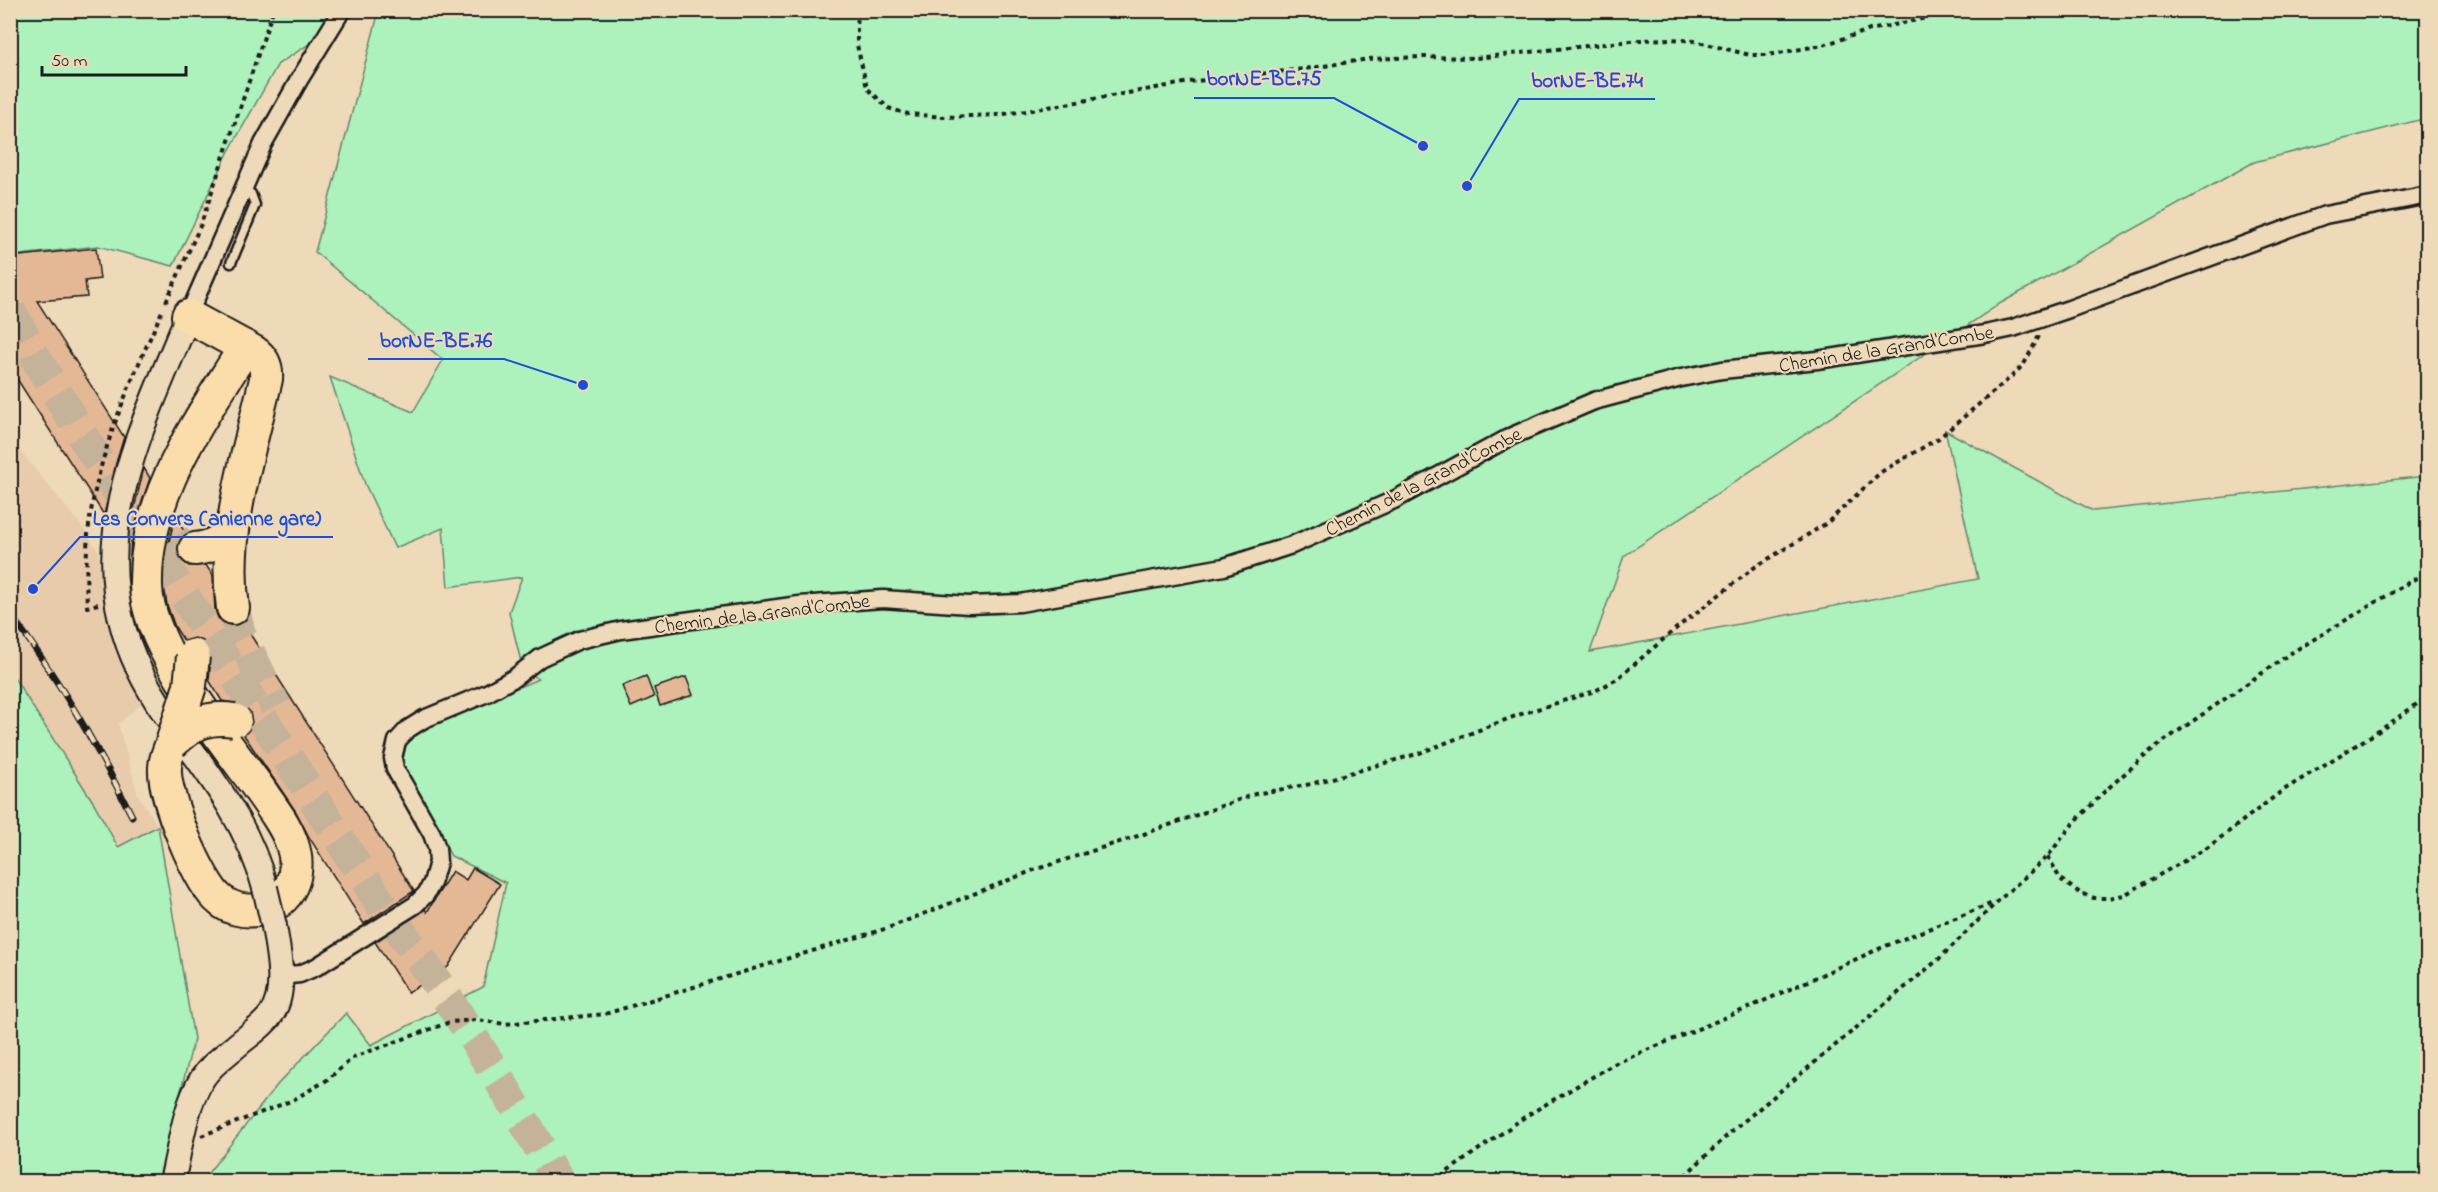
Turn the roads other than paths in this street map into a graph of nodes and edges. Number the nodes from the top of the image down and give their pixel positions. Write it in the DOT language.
graph roads {
  1 [pos="342,10"];
  2 [pos="244,188"];
  3 [pos="2427,195"];
  4 [pos="231,263"];
  5 [pos="188,316"];
  6 [pos="245,347"];
  7 [pos="232,524"];
  8 [pos="195,549"];
  9 [pos="233,608"];
  10 [pos="193,656"];
  11 [pos="234,720"];
  12 [pos="172,742"];
  13 [pos="280,976"];
  14 [pos="172,1182"];
  1 -- 2 [label="street"];
  2 -- 4 [label="lane"];
  2 -- 5 [label="street"];
  3 -- 13 [label="street, Chemin de la Grand'Combe"];
  5 -- 6 [label="highway"];
  5 -- 13 [label="street, bridge"];
  6 -- 7 [label="highway"];
  6 -- 12 [label="highway"];
  7 -- 8 [label="highway"];
  7 -- 9 [label="highway"];
  10 -- 12 [label="highway, bridge"];
  11 -- 12 [label="highway, bridge"];
  13 -- 14 [label="street"];
}
